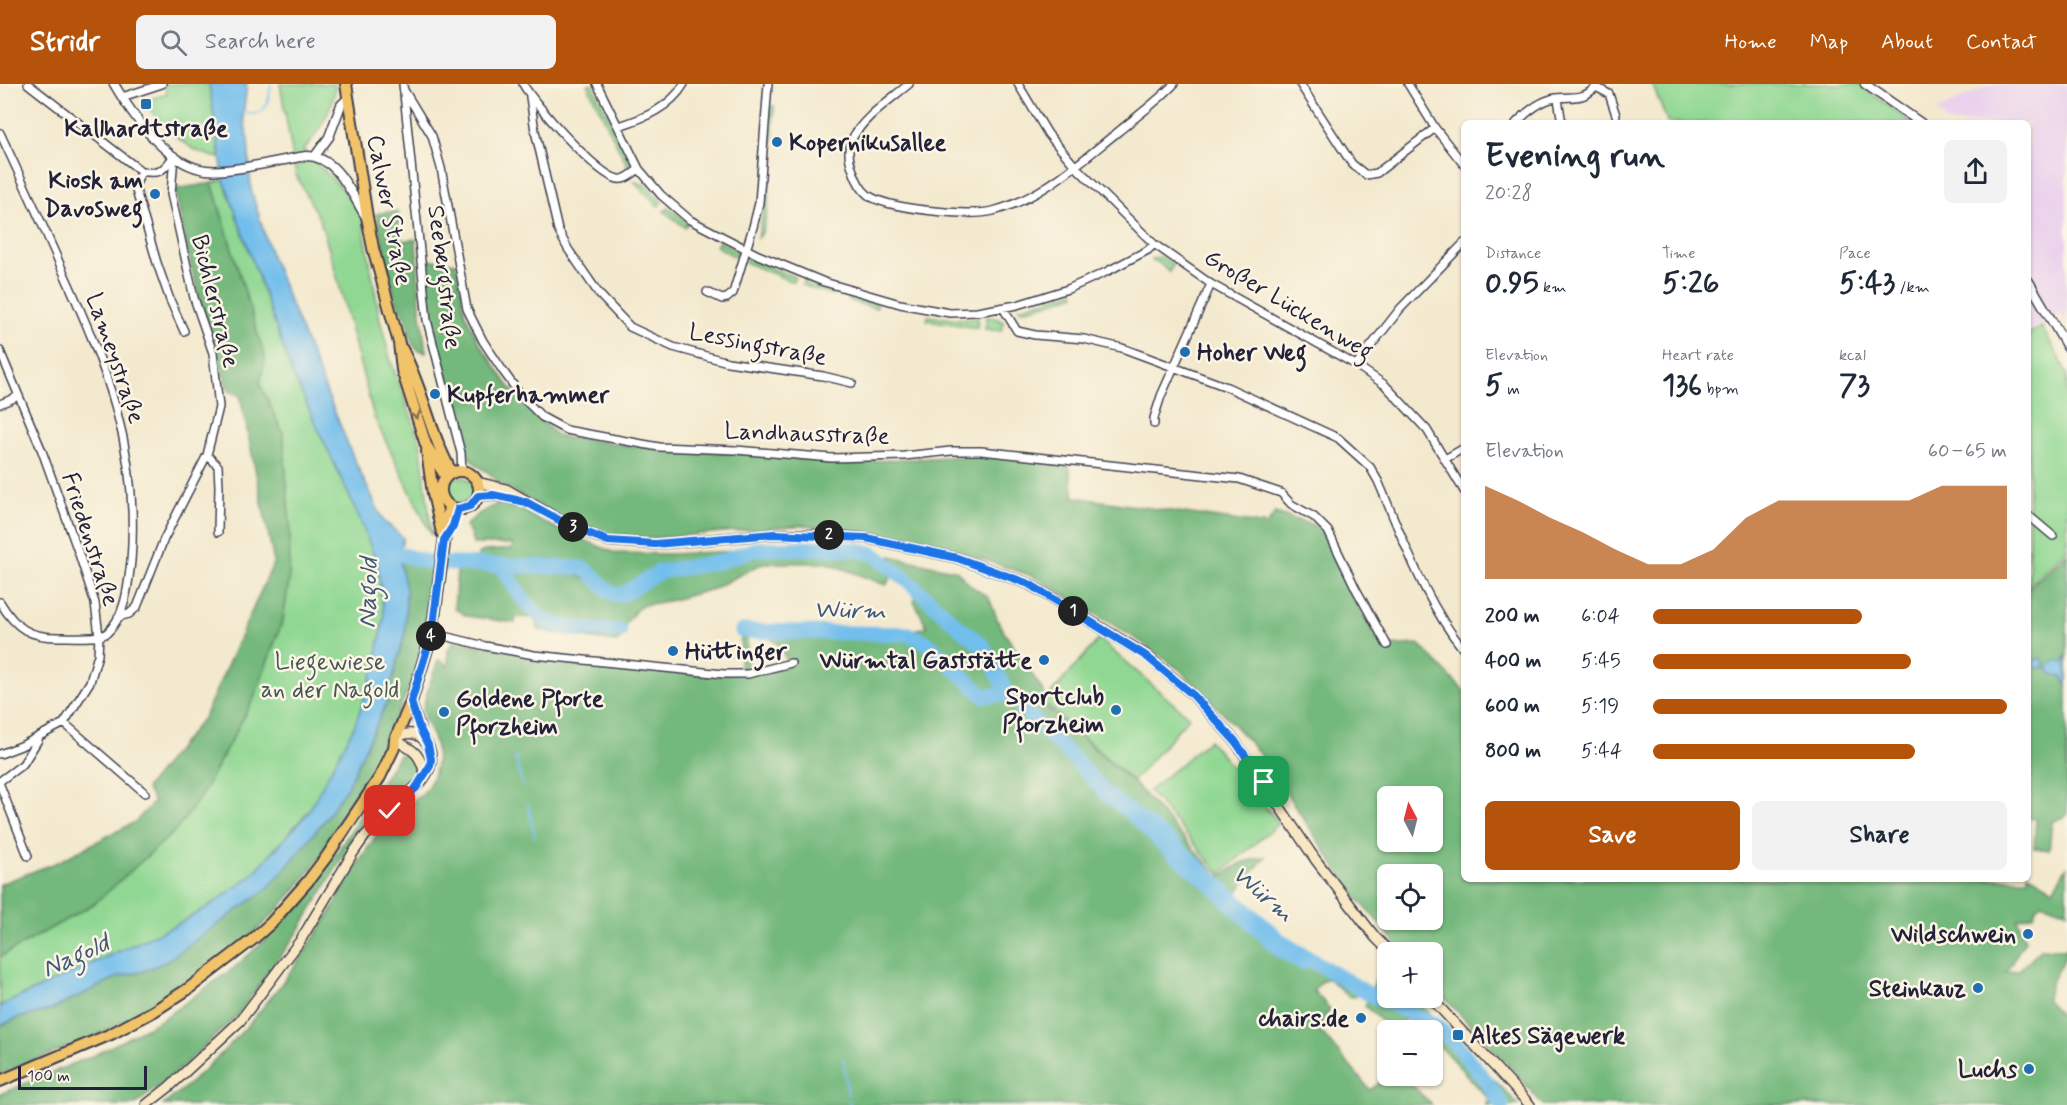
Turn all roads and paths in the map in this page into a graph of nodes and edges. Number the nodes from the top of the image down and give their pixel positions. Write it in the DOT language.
graph roads {
  1 [pos="28,84"];
  2 [pos="114,84"];
  3 [pos="162,84"];
  4 [pos="346,84"];
  5 [pos="523,84"];
  6 [pos="597,84"];
  7 [pos="684,84"];
  8 [pos="768,84"];
  9 [pos="909,84"];
  10 [pos="1018,84"];
  11 [pos="1174,84"];
  12 [pos="1300,84"];
  13 [pos="1407,84"];
  14 [pos="1865,84"];
  15 [pos="404,87"];
  16 [pos="122,97"];
  17 [pos="530,97"];
  18 [pos="348,98"];
  19 [pos="1558,99"];
  20 [pos="1616,115"];
  21 [pos="1519,120"];
  22 [pos="1562,120"];
  23 [pos="1917,120"];
  24 [pos="619,126"];
  25 [pos="1435,128"];
  26 [pos="0,133"];
  27 [pos="174,156"];
  28 [pos="311,156"];
  29 [pos="1461,161"];
  30 [pos="1075,166"];
  31 [pos="639,169"];
  32 [pos="141,171"];
  33 [pos="367,217"];
  34 [pos="1154,244"];
  35 [pos="1461,246"];
  36 [pos="747,249"];
  37 [pos="1211,284"];
  38 [pos="2031,285"];
  39 [pos="707,292"];
  40 [pos="1004,308"];
  41 [pos="184,331"];
  42 [pos="399,343"];
  43 [pos="2067,346"];
  44 [pos="0,351"];
  45 [pos="1356,365"];
  46 [pos="1174,367"];
  47 [pos="852,383"];
  48 [pos="19,396"];
  49 [pos="0,404"];
  50 [pos="1154,424"];
  51 [pos="426,445"];
  52 [pos="1461,450"];
  53 [pos="207,455"];
  54 [pos="1445,459"];
  55 [pos="453,474"];
  56 [pos="477,482"];
  57 [pos="1461,486"];
  58 [pos="478,496"];
  59 [pos="526,502"];
  60 [pos="453,507"];
  61 [pos="2031,518"];
  62 [pos="218,532"];
  63 [pos="2053,536"];
  64 [pos="444,543"];
  65 [pos="0,602"];
  66 [pos="118,617"];
  67 [pos="432,633"];
  68 [pos="99,636"];
  69 [pos="1387,645"];
  70 [pos="1461,646"];
  71 [pos="791,663"];
  72 [pos="411,702"];
  73 [pos="64,723"];
  74 [pos="39,738"];
  75 [pos="395,740"];
  76 [pos="424,740"];
  77 [pos="0,754"];
  78 [pos="425,776"];
  79 [pos="0,783"];
  80 [pos="146,793"];
  81 [pos="28,856"];
  82 [pos="1382,942"];
  83 [pos="1440,1008"];
  84 [pos="0,1081"];
  85 [pos="146,1105"];
  86 [pos="1530,1105"];
  1 -- 32 [label="street"];
  2 -- 16 [label="street"];
  3 -- 16 [label="street"];
  4 -- 18 [label="main road, Calwer Straße"];
  5 -- 17 [label="street"];
  6 -- 24 [label="street"];
  7 -- 24 [label="street"];
  8 -- 36 [label="street"];
  9 -- 30 [label="street"];
  10 -- 30 [label="street, Großer Lückenweg"];
  11 -- 30 [label="street"];
  12 -- 25 [label="street"];
  13 -- 25 [label="street"];
  14 -- 23 [label="street"];
  15 -- 55 [label="street, Seebergstraße"];
  15 -- 69 [label="street, Landhausstraße"];
  16 -- 27 [label="street"];
  17 -- 31 [label="street"];
  17 -- 47 [label="street, Lessingstraße"];
  18 -- 28 [label="street"];
  18 -- 33 [label="main road, Calwer Straße"];
  19 -- 20 [label="street"];
  19 -- 21 [label="street"];
  19 -- 22 [label="street"];
  24 -- 31 [label="street"];
  25 -- 29 [label="street"];
  26 -- 66 [label="street, Lameystraße"];
  27 -- 28 [label="street"];
  27 -- 32 [label="street"];
  27 -- 53 [label="street, Bichlerstraße"];
  28 -- 33 [label="street"];
  30 -- 34 [label="street, Großer Lückenweg"];
  31 -- 36 [label="street"];
  32 -- 41 [label="street, Bichlerstraße"];
  33 -- 42 [label="main road, Calwer Straße"];
  34 -- 37 [label="street, Großer Lückenweg"];
  34 -- 40 [label="street"];
  35 -- 45 [label="street"];
  36 -- 39 [label="street"];
  36 -- 40 [label="street"];
  37 -- 45 [label="street, Großer Lückenweg"];
  37 -- 46 [label="street"];
  38 -- 43 [label="street"];
  40 -- 46 [label="street"];
  42 -- 51 [label="main road, Calwer Straße, one-way"];
  42 -- 55 [label="main road, Calwer Straße"];
  44 -- 48 [label="street, Friedenstraße"];
  45 -- 54 [label="street, Großer Lückenweg"];
  46 -- 50 [label="street"];
  46 -- 70 [label="street"];
  48 -- 49 [label="street"];
  48 -- 68 [label="street, Friedenstraße"];
  51 -- 55 [label="main road, Calwer Straße"];
  51 -- 64 [label="main road"];
  52 -- 54 [label="street"];
  53 -- 62 [label="street"];
  53 -- 66 [label="street, Bichlerstraße"];
  54 -- 57 [label="street, Großer Lückenweg"];
  55 -- 56 [label="main road"];
  55 -- 60 [label="main road"];
  56 -- 58 [label="main road"];
  56 -- 59 [label="main road"];
  58 -- 59 [label="main road"];
  58 -- 60 [label="main road"];
  59 -- 82 [label="main road"];
  60 -- 64 [label="main road"];
  61 -- 63 [label="street"];
  64 -- 67 [label="main road"];
  65 -- 68 [label="street"];
  66 -- 68 [label="street, Lameystraße"];
  67 -- 71 [label="street"];
  67 -- 72 [label="main road"];
  68 -- 73 [label="street, Friedenstraße"];
  72 -- 75 [label="main road"];
  72 -- 76 [label="main road"];
  73 -- 74 [label="street, Friedenstraße"];
  73 -- 80 [label="street"];
  74 -- 77 [label="street"];
  74 -- 79 [label="street, Friedenstraße"];
  75 -- 76 [label="main road"];
  75 -- 78 [label="main road"];
  75 -- 84 [label="main road"];
  76 -- 78 [label="main road"];
  78 -- 85 [label="main road"];
  79 -- 81 [label="street"];
  83 -- 86 [label="main road"];
}
